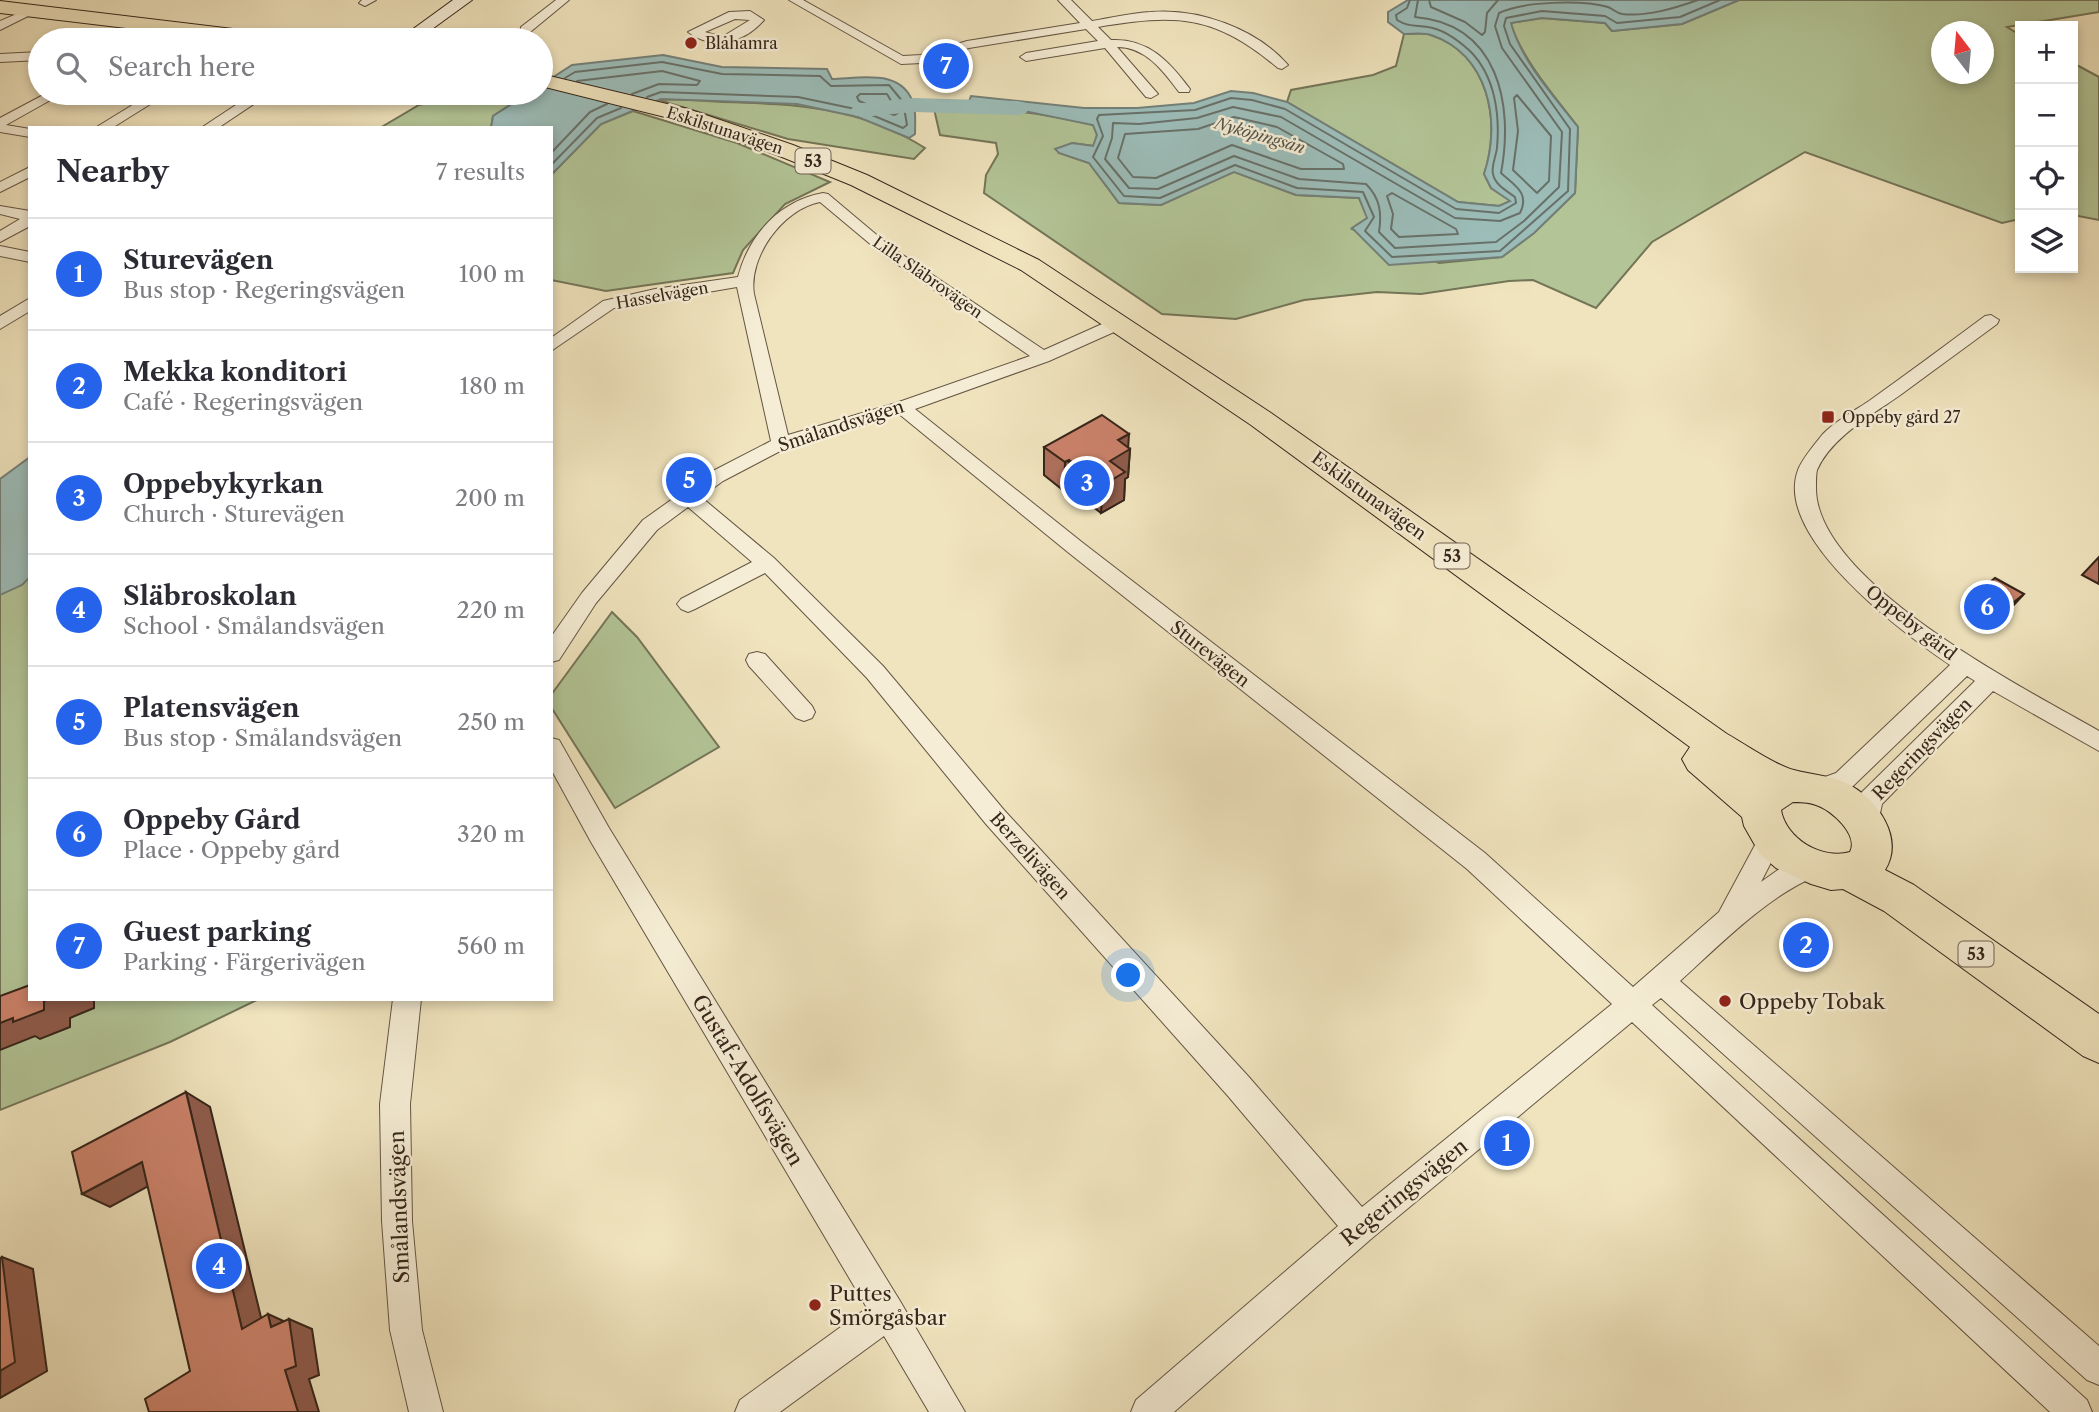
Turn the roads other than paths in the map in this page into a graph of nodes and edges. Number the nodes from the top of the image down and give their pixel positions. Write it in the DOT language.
graph roads {
  1 [pos="464,0"];
  2 [pos="563,0"];
  3 [pos="724,0"];
  4 [pos="795,0"];
  5 [pos="1064,0"];
  6 [pos="0,8"];
  7 [pos="16,14"];
  8 [pos="733,15"];
  9 [pos="1088,25"];
  10 [pos="0,26"];
  11 [pos="131,28"];
  12 [pos="155,28"];
  13 [pos="423,28"];
  14 [pos="528,28"];
  15 [pos="1109,45"];
  16 [pos="28,56"];
  17 [pos="28,57"];
  18 [pos="1026,57"];
  19 [pos="0,58"];
  20 [pos="1282,65"];
  21 [pos="0,66"];
  22 [pos="553,83"];
  23 [pos="1184,89"];
  24 [pos="1151,94"];
  25 [pos="34,105"];
  26 [pos="141,105"];
  27 [pos="244,105"];
  28 [pos="0,123"];
  29 [pos="105,126"];
  30 [pos="211,126"];
  31 [pos="0,128"];
  32 [pos="28,133"];
  33 [pos="28,172"];
  34 [pos="0,188"];
  35 [pos="0,211"];
  36 [pos="28,217"];
  37 [pos="28,218"];
  38 [pos="0,237"];
  39 [pos="0,251"];
  40 [pos="28,257"];
  41 [pos="744,281"];
  42 [pos="28,304"];
  43 [pos="1991,320"];
  44 [pos="0,324"];
  45 [pos="1109,328"];
  46 [pos="553,345"];
  47 [pos="1044,357"];
  48 [pos="902,407"];
  49 [pos="781,443"];
  50 [pos="688,497"];
  51 [pos="767,563"];
  52 [pos="688,604"];
  53 [pos="553,651"];
  54 [pos="757,660"];
  55 [pos="1965,664"];
  56 [pos="1990,679"];
  57 [pos="804,712"];
  58 [pos="2099,743"];
  59 [pos="553,751"];
  60 [pos="1785,806"];
  61 [pos="1850,853"];
  62 [pos="1726,922"];
  63 [pos="1661,981"];
  64 [pos="407,1001"];
  65 [pos="1630,1005"];
  66 [pos="2099,1010"];
  67 [pos="2099,1041"];
  68 [pos="1360,1228"];
  69 [pos="889,1312"];
  70 [pos="2099,1368"];
  71 [pos="426,1412"];
  72 [pos="752,1412"];
  73 [pos="948,1412"];
  74 [pos="1148,1412"];
  75 [pos="2075,1412"];
  1 -- 13 [label="street"];
  2 -- 14 [label="street"];
  3 -- 8 [label="street"];
  4 -- 9 [label="street"];
  5 -- 9 [label="street"];
  6 -- 7 [label="main road"];
  7 -- 10 [label="street"];
  7 -- 11 [label="main road"];
  7 -- 12 [label="main road"];
  9 -- 15 [label="street"];
  9 -- 20 [label="street"];
  15 -- 18 [label="street"];
  15 -- 23 [label="street"];
  15 -- 24 [label="street"];
  16 -- 19 [label="street"];
  17 -- 21 [label="street"];
  22 -- 45 [label="main road, Eskilstunavägen / 53"];
  25 -- 28 [label="street"];
  26 -- 29 [label="street"];
  27 -- 30 [label="street"];
  31 -- 32 [label="street"];
  33 -- 34 [label="street"];
  35 -- 36 [label="street"];
  37 -- 38 [label="street"];
  39 -- 40 [label="street"];
  41 -- 46 [label="street, Hasselvägen"];
  41 -- 47 [label="street, Lilla Släbrovägen"];
  41 -- 49 [label="street"];
  42 -- 44 [label="street"];
  43 -- 55 [label="street, Oppeby gård"];
  45 -- 47 [label="street, Smålandsvägen"];
  45 -- 60 [label="main road, Eskilstunavägen / 53"];
  47 -- 48 [label="street, Smålandsvägen"];
  48 -- 49 [label="street, Smålandsvägen"];
  48 -- 65 [label="street, Sturevägen"];
  49 -- 50 [label="street, Smålandsvägen"];
  50 -- 51 [label="street, Berzelivägen"];
  50 -- 53 [label="street, Smålandsvägen"];
  51 -- 52 [label="street"];
  51 -- 68 [label="street, Berzelivägen"];
  54 -- 57 [label="street"];
  55 -- 56 [label="street, Oppeby gård"];
  55 -- 60 [label="street, Regeringsvägen"];
  56 -- 58 [label="street, Oppeby gård"];
  56 -- 61 [label="street, Regeringsvägen"];
  59 -- 69 [label="street, Gustaf-Adolfsvägen"];
  60 -- 61 [label="main road, 53"];
  60 -- 61 [label="main road, 53"];
  60 -- 62 [label="street, Regeringsvägen"];
  61 -- 62 [label="street, Regeringsvägen"];
  61 -- 66 [label="main road, 53"];
  61 -- 67 [label="main road, 53"];
  62 -- 63 [label="street, Regeringsvägen"];
  63 -- 65 [label="street, Regeringsvägen"];
  63 -- 70 [label="street"];
  64 -- 71 [label="street, Smålandsvägen"];
  65 -- 68 [label="street, Regeringsvägen"];
  65 -- 75 [label="street, Sturevägen"];
  68 -- 74 [label="street, Regeringsvägen"];
  69 -- 72 [label="street"];
  69 -- 73 [label="street, Gustaf-Adolfsvägen"];
}
